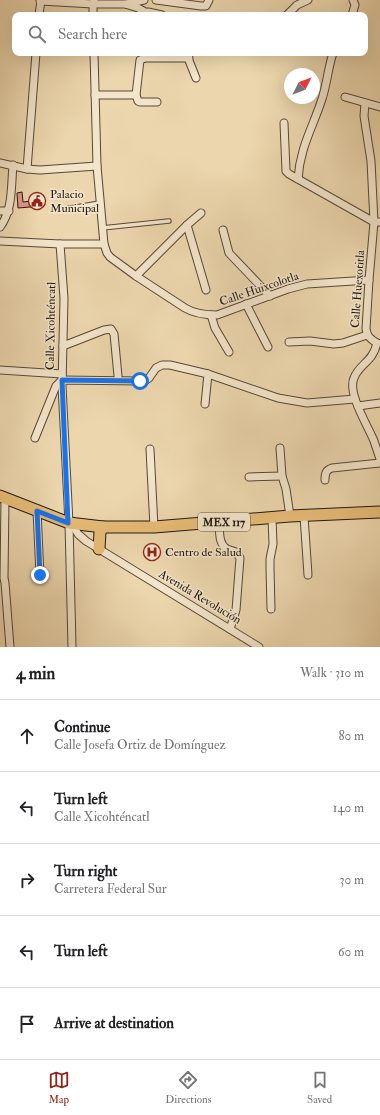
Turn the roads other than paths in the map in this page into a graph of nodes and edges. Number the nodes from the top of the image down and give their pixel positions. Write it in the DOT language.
graph roads {
  1 [pos="40,0"];
  2 [pos="144,0"];
  3 [pos="156,0"];
  4 [pos="209,0"];
  5 [pos="308,0"];
  6 [pos="354,0"];
  7 [pos="94,2"];
  8 [pos="125,4"];
  9 [pos="39,12"];
  10 [pos="93,12"];
  11 [pos="144,12"];
  12 [pos="290,12"];
  13 [pos="353,12"];
  14 [pos="36,56"];
  15 [pos="94,56"];
  16 [pos="174,56"];
  17 [pos="188,56"];
  18 [pos="332,56"];
  19 [pos="196,78"];
  20 [pos="94,95"];
  21 [pos="136,95"];
  22 [pos="345,97"];
  23 [pos="157,102"];
  24 [pos="365,103"];
  25 [pos="379,105"];
  26 [pos="284,123"];
  27 [pos="0,163"];
  28 [pos="13,166"];
  29 [pos="97,166"];
  30 [pos="27,169"];
  31 [pos="298,179"];
  32 [pos="100,203"];
  33 [pos="64,209"];
  34 [pos="0,211"];
  35 [pos="9,211"];
  36 [pos="201,214"];
  37 [pos="170,221"];
  38 [pos="377,222"];
  39 [pos="187,225"];
  40 [pos="0,227"];
  41 [pos="102,228"];
  42 [pos="223,230"];
  43 [pos="0,240"];
  44 [pos="60,244"];
  45 [pos="105,247"];
  46 [pos="136,276"];
  47 [pos="369,280"];
  48 [pos="206,290"];
  49 [pos="270,296"];
  50 [pos="246,304"];
  51 [pos="211,315"];
  52 [pos="367,335"];
  53 [pos="289,342"];
  54 [pos="378,342"];
  55 [pos="62,346"];
  56 [pos="268,347"];
  57 [pos="229,352"];
  58 [pos="0,370"];
  59 [pos="208,374"];
  60 [pos="118,376"];
  61 [pos="62,377"];
  62 [pos="356,403"];
  63 [pos="380,403"];
  64 [pos="205,404"];
  65 [pos="35,438"];
  66 [pos="280,448"];
  67 [pos="150,449"];
  68 [pos="380,458"];
  69 [pos="380,463"];
  70 [pos="282,476"];
  71 [pos="249,478"];
  72 [pos="325,480"];
  73 [pos="3,497"];
  74 [pos="37,511"];
  75 [pos="380,512"];
  76 [pos="290,516"];
  77 [pos="304,516"];
  78 [pos="272,518"];
  79 [pos="219,522"];
  80 [pos="70,524"];
  81 [pos="103,527"];
  82 [pos="154,527"];
  83 [pos="100,549"];
  84 [pos="40,575"];
  85 [pos="308,575"];
  86 [pos="2,577"];
  87 [pos="270,609"];
  88 [pos="230,629"];
  89 [pos="10,647"];
  90 [pos="72,647"];
  91 [pos="259,647"];
  1 -- 7 [label="street"];
  1 -- 9 [label="street"];
  2 -- 8 [label="street"];
  3 -- 4 [label="street"];
  5 -- 12 [label="street"];
  6 -- 13 [label="street"];
  7 -- 8 [label="street"];
  7 -- 10 [label="street"];
  8 -- 11 [label="street"];
  14 -- 30 [label="street"];
  15 -- 20 [label="street"];
  16 -- 21 [label="street"];
  17 -- 19 [label="street"];
  18 -- 31 [label="street"];
  20 -- 21 [label="street"];
  20 -- 29 [label="street"];
  21 -- 23 [label="street"];
  22 -- 24 [label="street"];
  24 -- 25 [label="street"];
  24 -- 38 [label="street, Calle Huexotitla"];
  26 -- 31 [label="street"];
  27 -- 28 [label="street"];
  28 -- 30 [label="street"];
  28 -- 35 [label="street"];
  29 -- 30 [label="street"];
  29 -- 32 [label="street"];
  31 -- 38 [label="street"];
  32 -- 33 [label="lane"];
  32 -- 41 [label="street"];
  34 -- 35 [label="street"];
  35 -- 40 [label="street"];
  36 -- 39 [label="street"];
  37 -- 41 [label="lane"];
  38 -- 47 [label="street, Calle Huexotitla"];
  39 -- 46 [label="street"];
  39 -- 48 [label="street"];
  41 -- 45 [label="street"];
  42 -- 49 [label="street"];
  43 -- 44 [label="street"];
  44 -- 45 [label="street"];
  44 -- 55 [label="street, Calle Xicohténcatl"];
  45 -- 46 [label="street, Calle Huixcolotla"];
  46 -- 51 [label="street, Calle Huixcolotla"];
  47 -- 49 [label="street, Calle Huixcolotla"];
  47 -- 52 [label="street, Calle Huexotitla"];
  49 -- 50 [label="street, Calle Huixcolotla"];
  50 -- 51 [label="street, Calle Huixcolotla"];
  50 -- 56 [label="street"];
  51 -- 57 [label="street"];
  52 -- 53 [label="street"];
  52 -- 54 [label="street, Calle Huexotitla"];
  54 -- 62 [label="street, Calle Huexotitla"];
  55 -- 60 [label="street"];
  55 -- 61 [label="street, Calle Xicohténcatl"];
  58 -- 61 [label="street"];
  59 -- 61 [label="street"];
  59 -- 62 [label="street"];
  59 -- 64 [label="street"];
  61 -- 65 [label="street"];
  61 -- 80 [label="street, Calle Xicohténcatl"];
  62 -- 63 [label="street"];
  62 -- 68 [label="street, Calle Huexotitla"];
  66 -- 70 [label="street"];
  67 -- 82 [label="street"];
  69 -- 72 [label="street"];
  70 -- 71 [label="street"];
  70 -- 76 [label="street"];
  73 -- 74 [label="main road, MEX 117"];
  73 -- 86 [label="street"];
  74 -- 80 [label="main road, MEX 117"];
  74 -- 84 [label="street"];
  75 -- 77 [label="main road, MEX 117"];
  76 -- 77 [label="main road, MEX 117"];
  76 -- 78 [label="main road, MEX 117"];
  77 -- 85 [label="street"];
  78 -- 79 [label="main road, MEX 117"];
  78 -- 87 [label="street"];
  79 -- 82 [label="main road, MEX 117"];
  79 -- 88 [label="street"];
  80 -- 81 [label="main road, MEX 117"];
  80 -- 83 [label="street, Avenida Revolución"];
  80 -- 90 [label="street, Calle Xicohténcatl"];
  81 -- 82 [label="main road, MEX 117"];
  81 -- 83 [label="main road"];
  83 -- 88 [label="street, Avenida Revolución"];
  86 -- 89 [label="street"];
  88 -- 91 [label="street, Avenida Revolución"];
}
